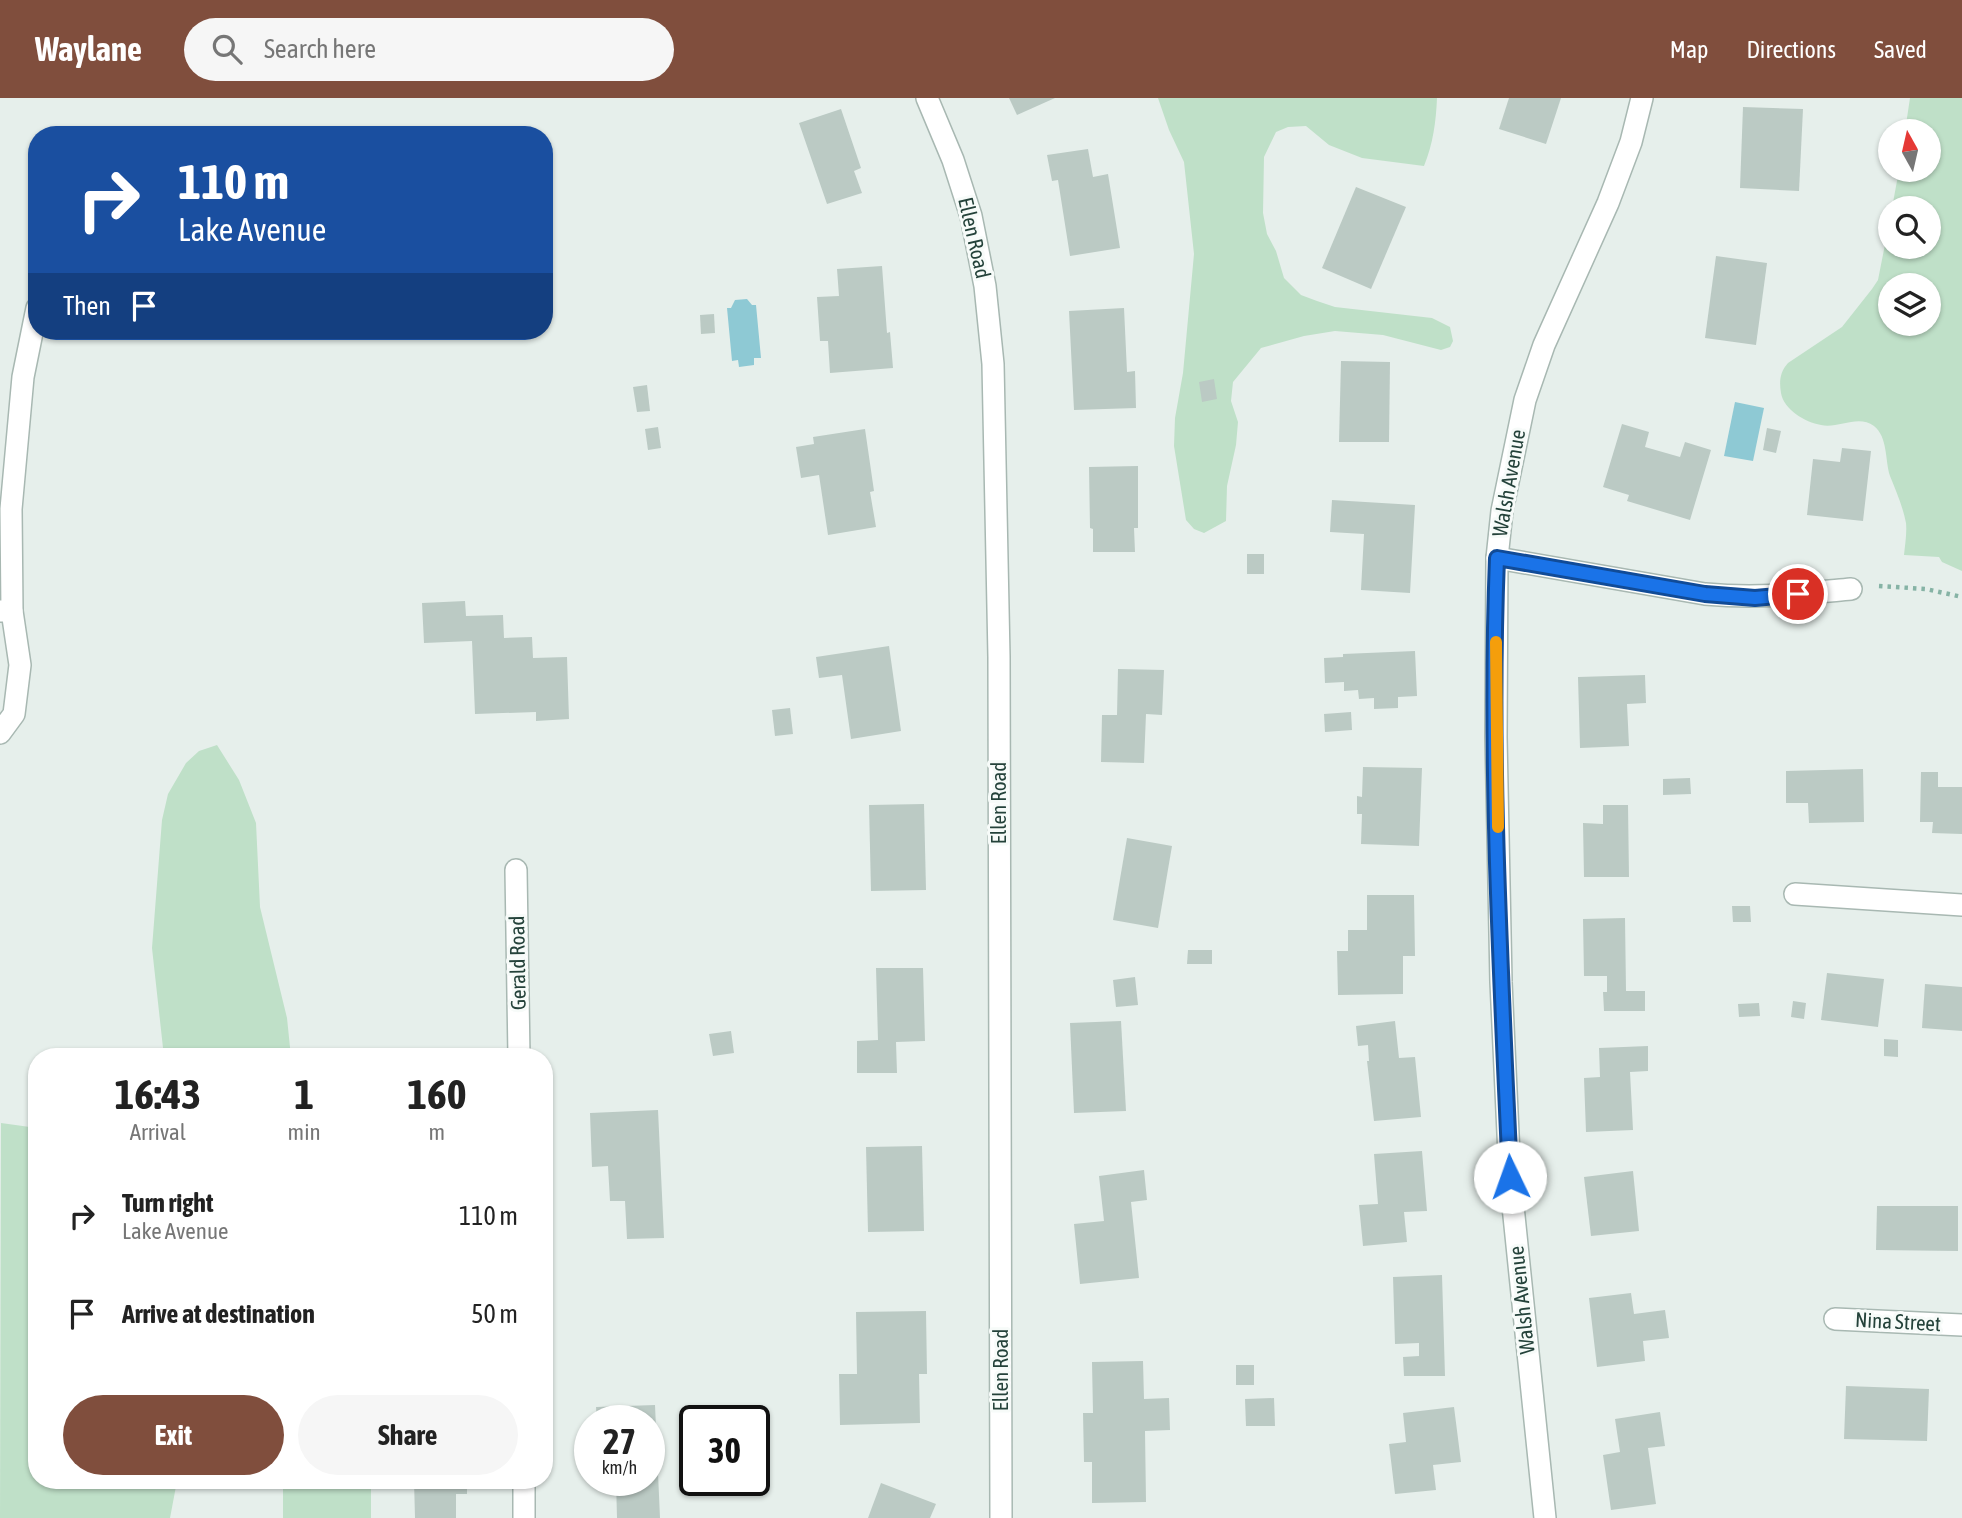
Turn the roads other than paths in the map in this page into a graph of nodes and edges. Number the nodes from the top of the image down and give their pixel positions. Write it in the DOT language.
graph roads {
  1 [pos="927,98"];
  2 [pos="1642,98"];
  3 [pos="31,340"];
  4 [pos="1497,558"];
  5 [pos="1851,589"];
  6 [pos="6,611"];
  7 [pos="0,733"];
  8 [pos="516,870"];
  9 [pos="1795,894"];
  10 [pos="1962,905"];
  11 [pos="519,1048"];
  12 [pos="1835,1319"];
  13 [pos="1962,1325"];
  14 [pos="524,1489"];
  15 [pos="524,1518"];
  16 [pos="1001,1518"];
  17 [pos="1545,1518"];
  1 -- 16 [label="street, Ellen Road"];
  2 -- 4 [label="street, Walsh Avenue"];
  3 -- 6 [label="street"];
  4 -- 5 [label="street"];
  4 -- 17 [label="street, Walsh Avenue"];
  6 -- 7 [label="street"];
  8 -- 11 [label="street, Gerald Road"];
  9 -- 10 [label="street"];
  12 -- 13 [label="street, Nina Street"];
  14 -- 15 [label="street"];
}
